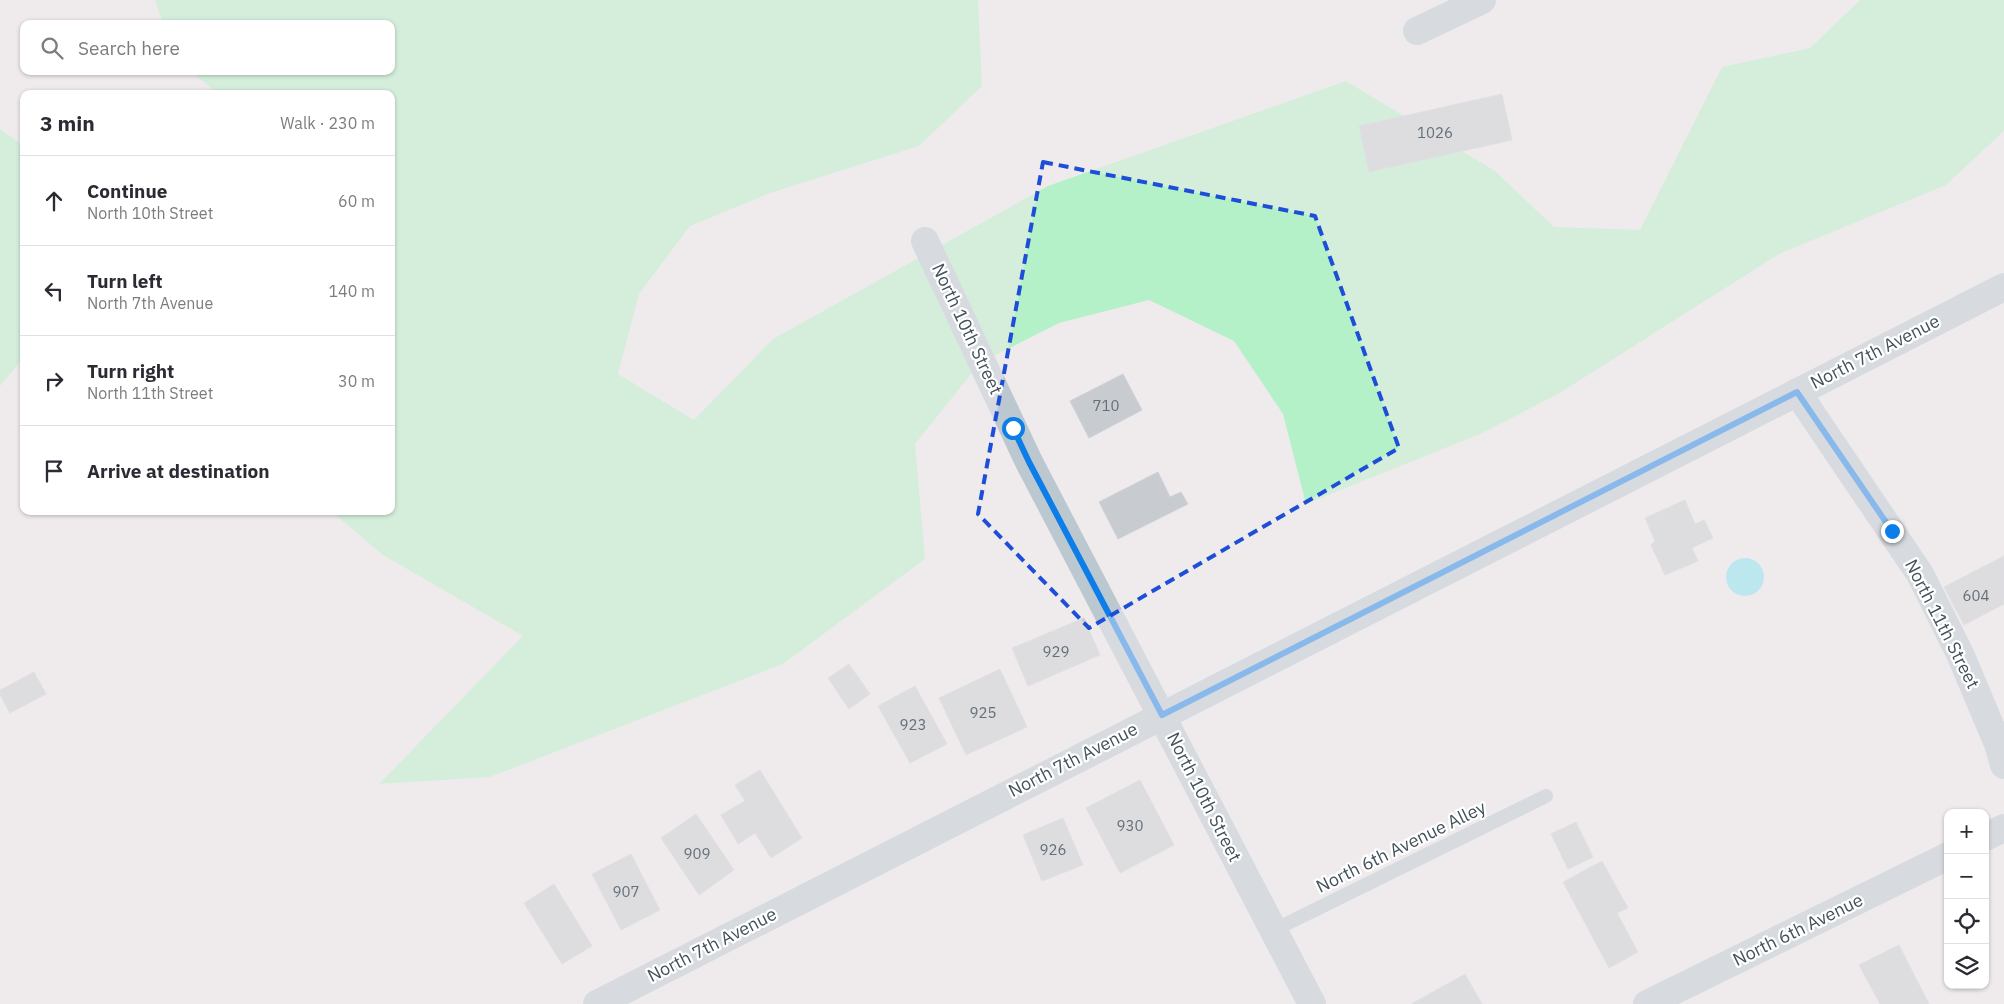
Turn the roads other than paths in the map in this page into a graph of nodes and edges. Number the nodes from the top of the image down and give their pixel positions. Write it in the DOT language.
graph roads {
  1 [pos="1482,0"];
  2 [pos="1417,31"];
  3 [pos="925,240"];
  4 [pos="2004,287"];
  5 [pos="1797,392"];
  6 [pos="1162,715"];
  7 [pos="2004,765"];
  8 [pos="1546,796"];
  9 [pos="2004,828"];
  10 [pos="1989,835"];
  11 [pos="1944,858"];
  12 [pos="1274,930"];
  13 [pos="597,1004"];
  14 [pos="1312,1004"];
  15 [pos="1647,1004"];
  1 -- 2 [label="street"];
  3 -- 6 [label="street, North 10th Street"];
  4 -- 5 [label="street, North 7th Avenue"];
  5 -- 6 [label="street, North 7th Avenue"];
  5 -- 7 [label="street, North 11th Street"];
  6 -- 12 [label="street, North 10th Street"];
  6 -- 13 [label="street, North 7th Avenue"];
  8 -- 12 [label="lane, North 6th Avenue Alley"];
  9 -- 10 [label="street"];
  11 -- 15 [label="street, North 6th Avenue"];
  12 -- 14 [label="street, North 10th Street"];
}
